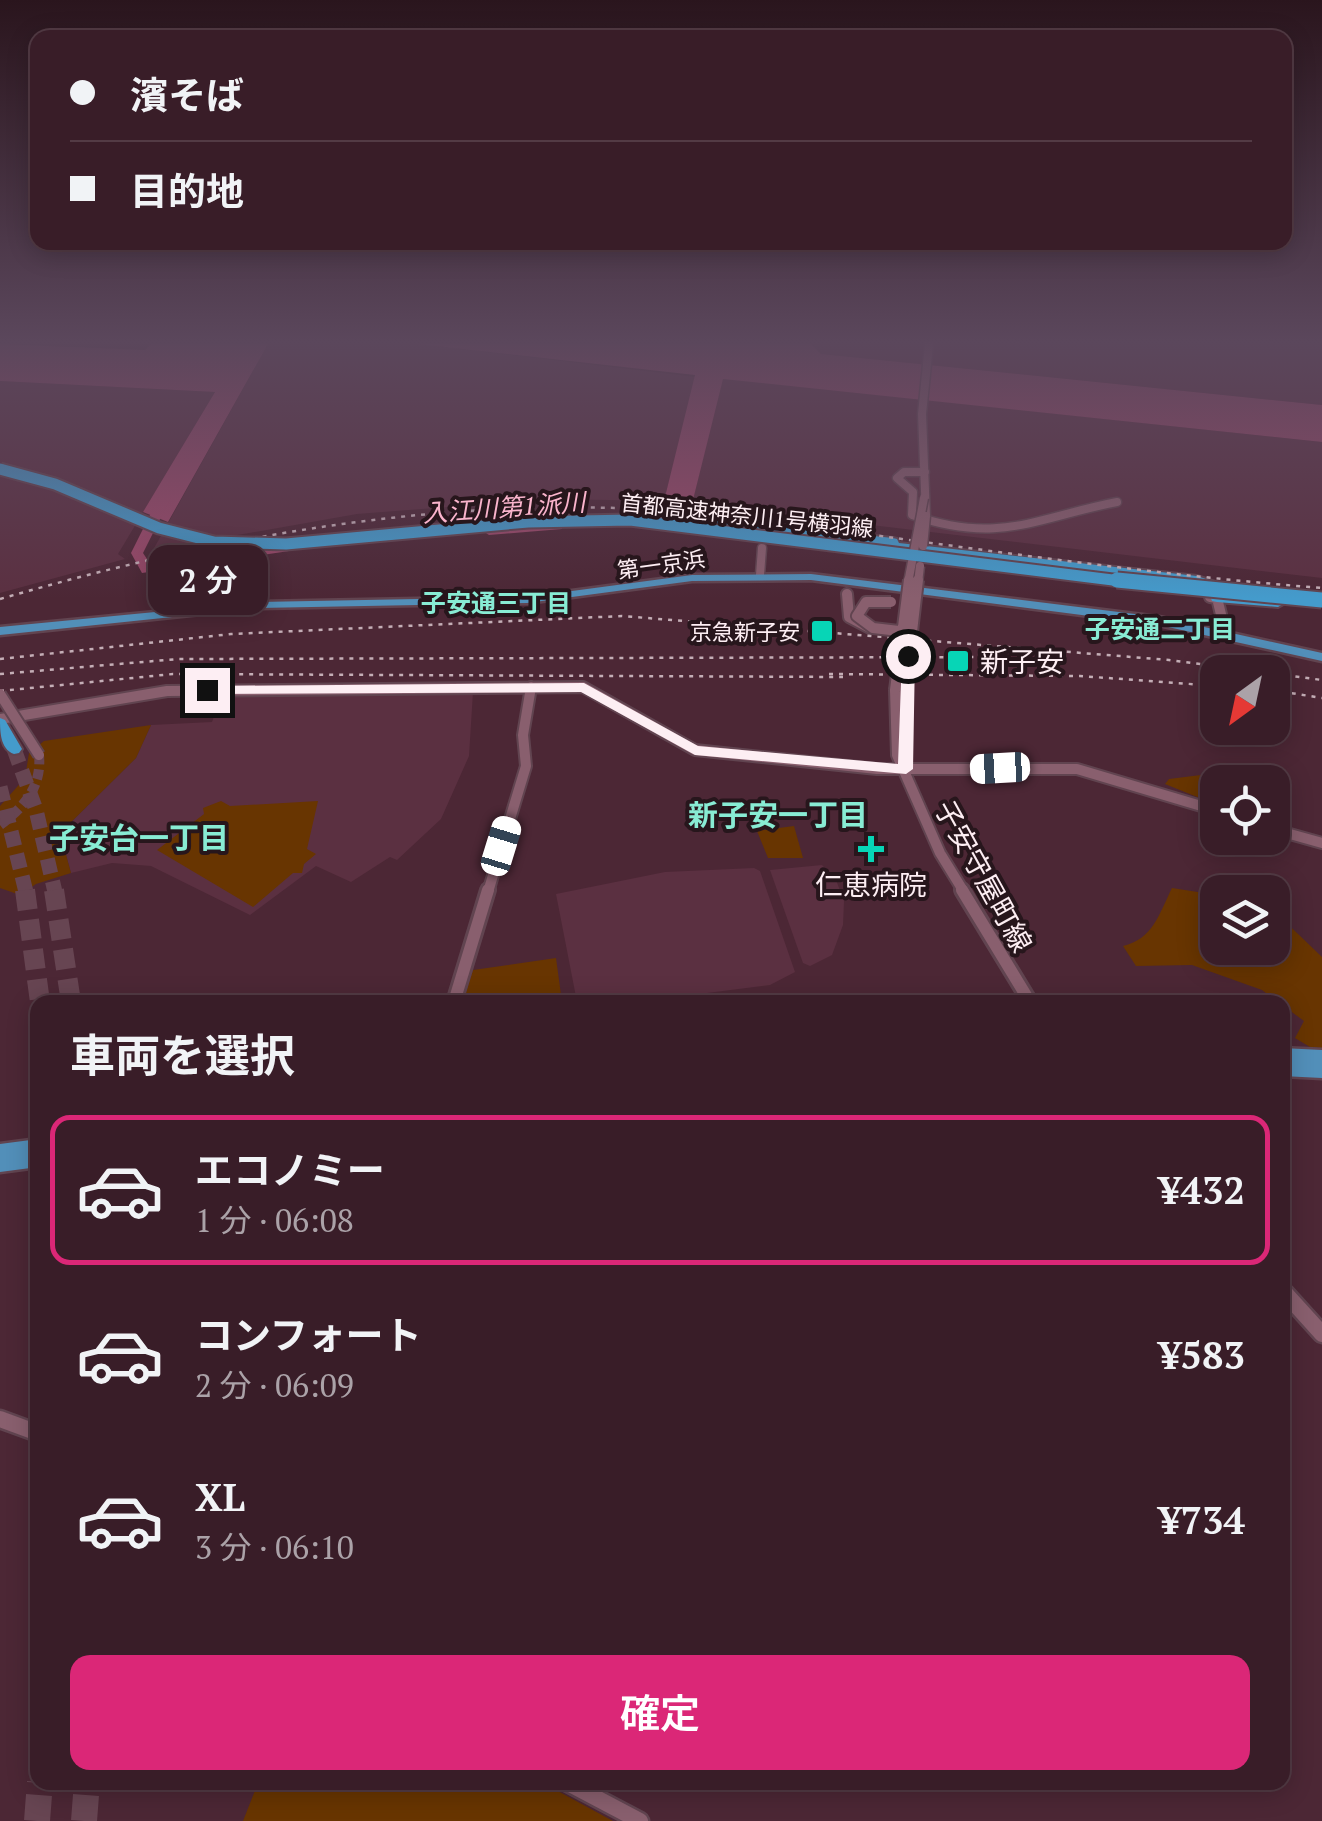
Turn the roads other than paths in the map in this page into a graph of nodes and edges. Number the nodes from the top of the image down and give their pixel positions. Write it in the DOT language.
graph roads {
  1 [pos="926,429"];
  2 [pos="0,467"];
  3 [pos="925,475"];
  4 [pos="1116,502"];
  5 [pos="650,517"];
  6 [pos="562,520"];
  7 [pos="744,537"];
  8 [pos="776,541"];
  9 [pos="880,545"];
  10 [pos="762,548"];
  11 [pos="918,555"];
  12 [pos="760,572"];
  13 [pos="1103,575"];
  14 [pos="1287,593"];
  15 [pos="847,594"];
  16 [pos="1223,598"];
  17 [pos="1322,600"];
  18 [pos="0,628"];
  19 [pos="899,631"];
  20 [pos="1226,632"];
  21 [pos="1322,654"];
  22 [pos="531,688"];
  23 [pos="900,691"];
  24 [pos="0,694"];
  25 [pos="0,721"];
  26 [pos="14,749"];
  27 [pos="38,755"];
  28 [pos="906,769"];
  29 [pos="1200,806"];
  30 [pos="1290,833"];
  31 [pos="1322,843"];
  32 [pos="456,995"];
  33 [pos="1026,995"];
  34 [pos="1290,1056"];
  35 [pos="1322,1058"];
  36 [pos="1290,1070"];
  37 [pos="1322,1072"];
  38 [pos="30,1148"];
  39 [pos="0,1152"];
  40 [pos="30,1160"];
  41 [pos="0,1164"];
  42 [pos="1290,1299"];
  43 [pos="1322,1334"];
  44 [pos="0,1419"];
  45 [pos="30,1430"];
  46 [pos="581,1790"];
  47 [pos="640,1821"];
  1 -- 3 [label="street, 子安守屋町線"];
  2 -- 5 [label="highway, 首都高速神奈川1号横羽線, bridge"];
  2 -- 6 [label="highway, 首都高速神奈川1号横羽線, bridge"];
  3 -- 4 [label="street"];
  3 -- 11 [label="street, 子安守屋町線, bridge"];
  5 -- 9 [label="highway, 首都高速神奈川1号横羽線, bridge"];
  5 -- 11 [label="highway, bridge"];
  6 -- 7 [label="highway, bridge"];
  6 -- 17 [label="highway, 首都高速神奈川1号横羽線, bridge"];
  7 -- 8 [label="highway, bridge"];
  7 -- 10 [label="highway, bridge"];
  9 -- 13 [label="highway, bridge"];
  9 -- 14 [label="highway, 首都高速神奈川1号横羽線, bridge"];
  10 -- 12 [label="street"];
  11 -- 13 [label="street, bridge"];
  11 -- 14 [label="highway, bridge"];
  11 -- 19 [label="street, 子安守屋町線, bridge"];
  11 -- 23 [label="street, 子安守屋町線, bridge"];
  12 -- 18 [label="highway, 第一京浜"];
  12 -- 20 [label="highway, 第一京浜"];
  13 -- 16 [label="highway"];
  14 -- 17 [label="highway, 首都高速神奈川1号横羽線, bridge"];
  15 -- 19 [label="street, bridge"];
  16 -- 17 [label="highway, bridge"];
  16 -- 20 [label="street"];
  19 -- 23 [label="street, 子安守屋町線, bridge"];
  20 -- 21 [label="highway, 第一京浜"];
  22 -- 25 [label="street"];
  22 -- 28 [label="street"];
  22 -- 32 [label="street"];
  23 -- 28 [label="street, 子安守屋町線"];
  24 -- 27 [label="street, bridge"];
  25 -- 26 [label="highway"];
  28 -- 29 [label="street"];
  28 -- 33 [label="street, 子安守屋町線"];
  30 -- 31 [label="street"];
  34 -- 35 [label="highway"];
  36 -- 37 [label="highway"];
  38 -- 39 [label="highway"];
  40 -- 41 [label="highway"];
  42 -- 43 [label="street"];
  44 -- 45 [label="street"];
  46 -- 47 [label="street"];
}
